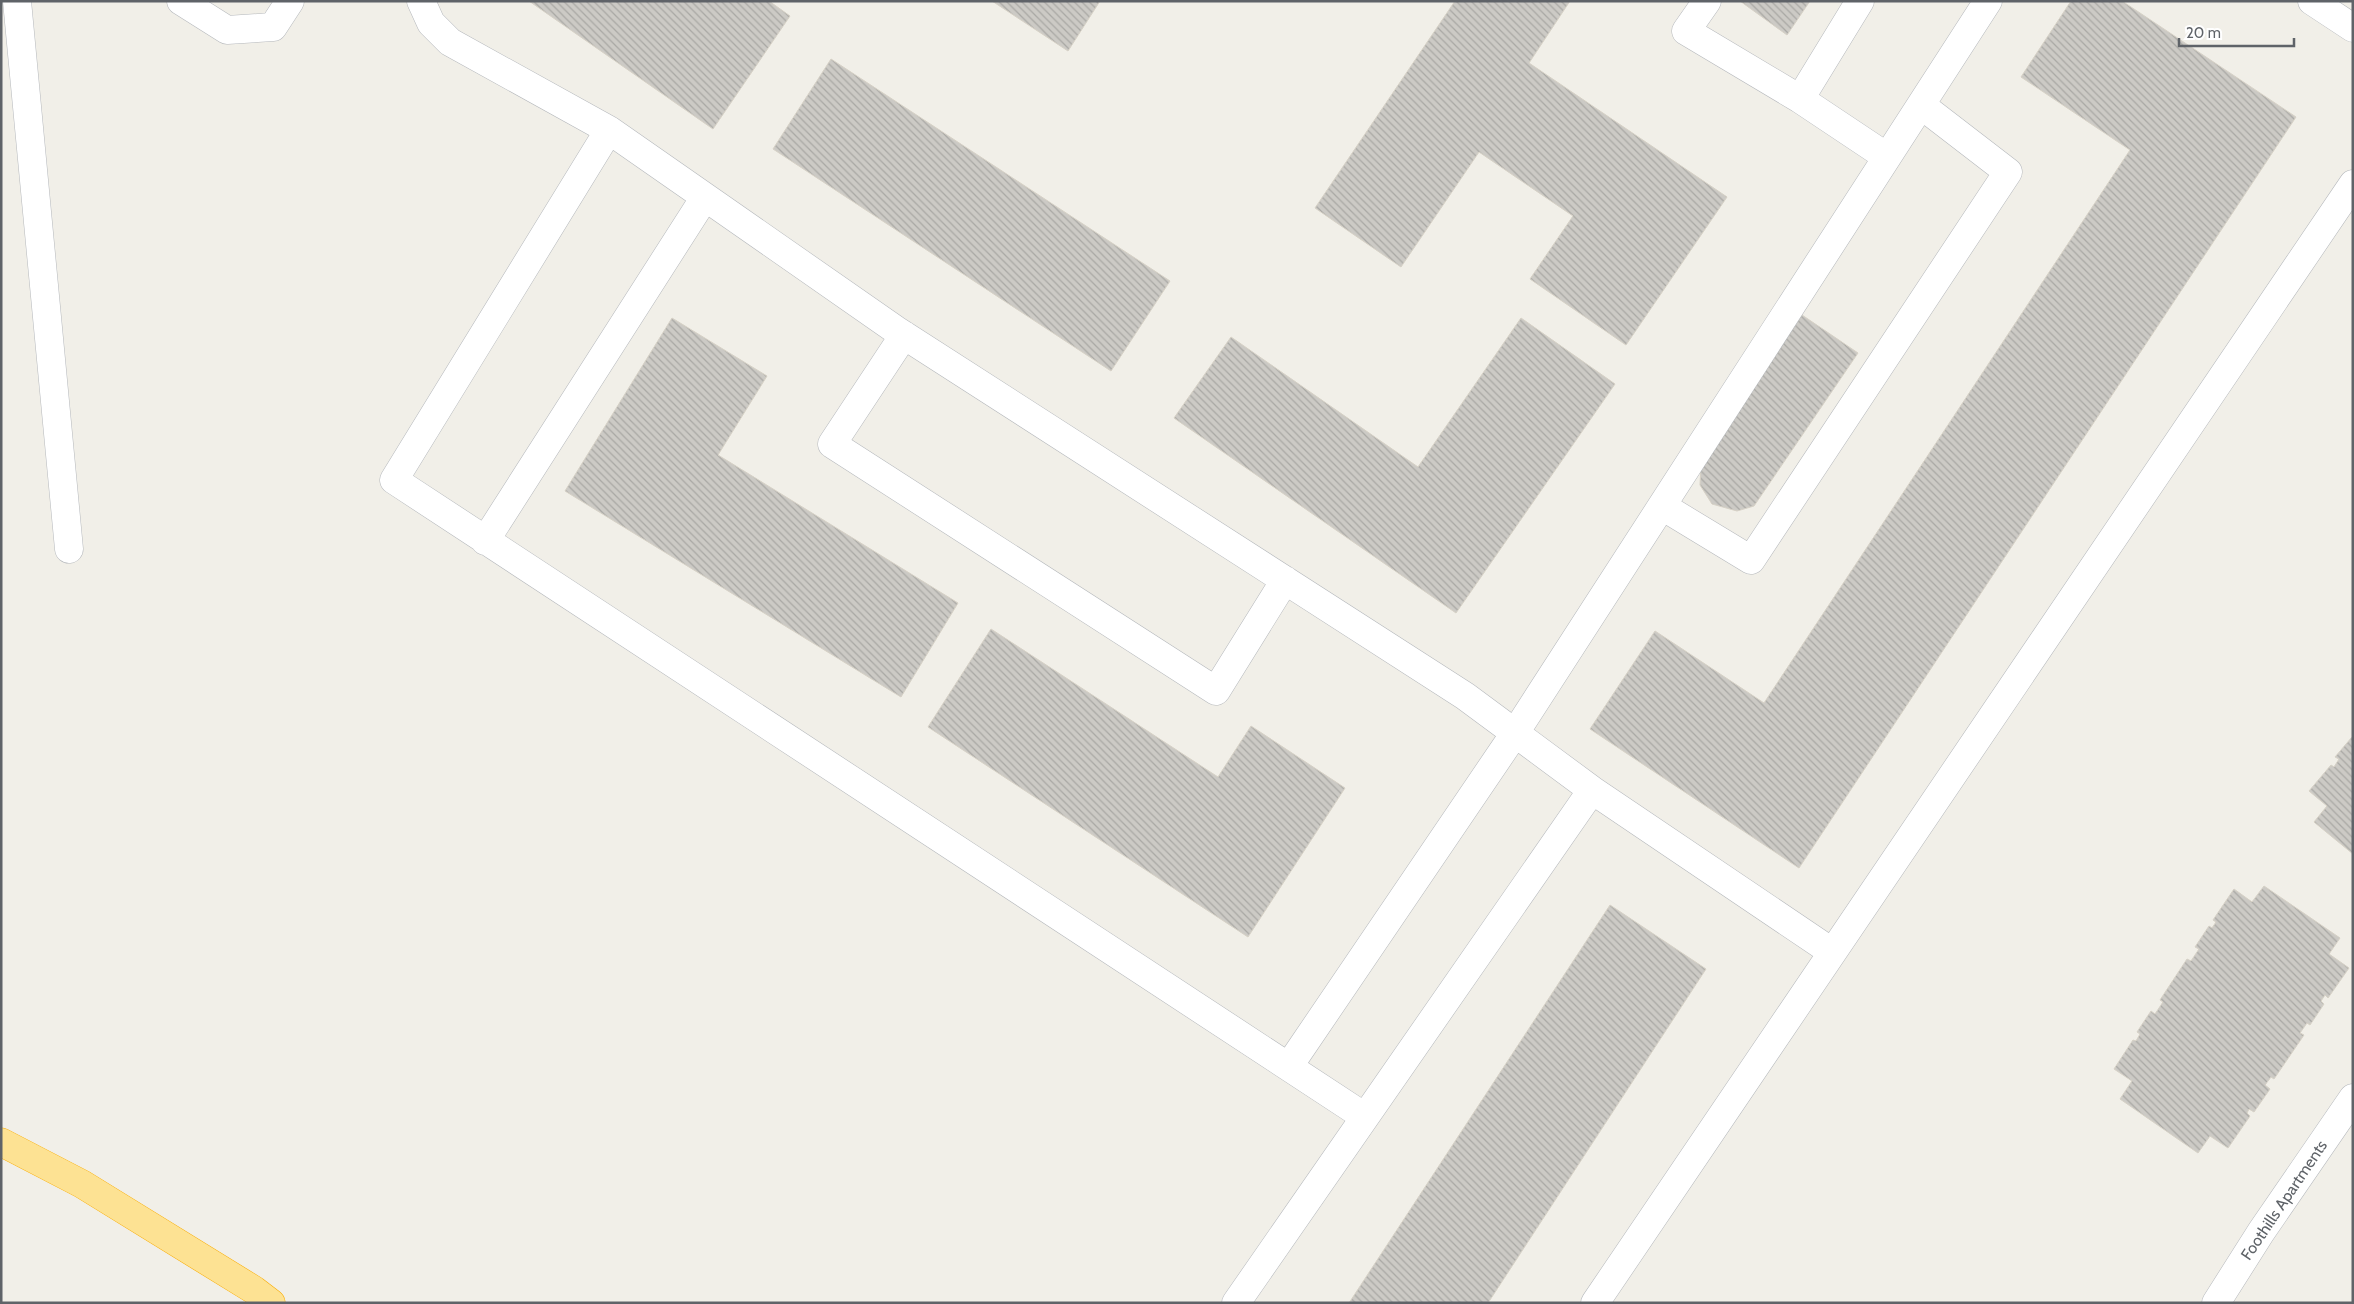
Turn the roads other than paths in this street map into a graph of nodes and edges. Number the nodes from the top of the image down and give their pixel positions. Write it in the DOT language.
graph roads {
  1 [pos="17,1"];
  2 [pos="181,1"];
  3 [pos="290,1"];
  4 [pos="1707,1"];
  5 [pos="1860,1"];
  6 [pos="1988,1"];
  7 [pos="2312,1"];
  8 [pos="420,2"];
  9 [pos="2353,28"];
  10 [pos="1800,99"];
  11 [pos="1921,105"];
  12 [pos="609,130"];
  13 [pos="1887,157"];
  14 [pos="2353,184"];
  15 [pos="705,197"];
  16 [pos="904,335"];
  17 [pos="1662,506"];
  18 [pos="485,541"];
  19 [pos="69,549"];
  20 [pos="1285,580"];
  21 [pos="1516,733"];
  22 [pos="1592,790"];
  23 [pos="1832,952"];
  24 [pos="1289,1066"];
  25 [pos="2353,1098"];
  26 [pos="1365,1117"];
  27 [pos="1,1142"];
  28 [pos="271,1303"];
  29 [pos="1236,1303"];
  30 [pos="1595,1303"];
  31 [pos="2216,1303"];
  1 -- 19 [label="street"];
  2 -- 3 [label="street"];
  4 -- 10 [label="street"];
  5 -- 10 [label="street"];
  6 -- 11 [label="street"];
  7 -- 9 [label="street"];
  8 -- 12 [label="street"];
  10 -- 13 [label="street"];
  11 -- 13 [label="street"];
  11 -- 17 [label="street"];
  12 -- 15 [label="street"];
  12 -- 18 [label="street"];
  13 -- 17 [label="street"];
  14 -- 23 [label="street"];
  15 -- 16 [label="street"];
  15 -- 18 [label="street"];
  16 -- 20 [label="street"];
  16 -- 20 [label="street"];
  17 -- 21 [label="street"];
  18 -- 24 [label="street"];
  20 -- 21 [label="street"];
  21 -- 22 [label="street"];
  21 -- 24 [label="street"];
  22 -- 23 [label="street"];
  22 -- 26 [label="street"];
  23 -- 30 [label="street"];
  24 -- 26 [label="street"];
  25 -- 31 [label="street, Foothills Apartments"];
  26 -- 29 [label="street"];
  27 -- 28 [label="highway"];
}
